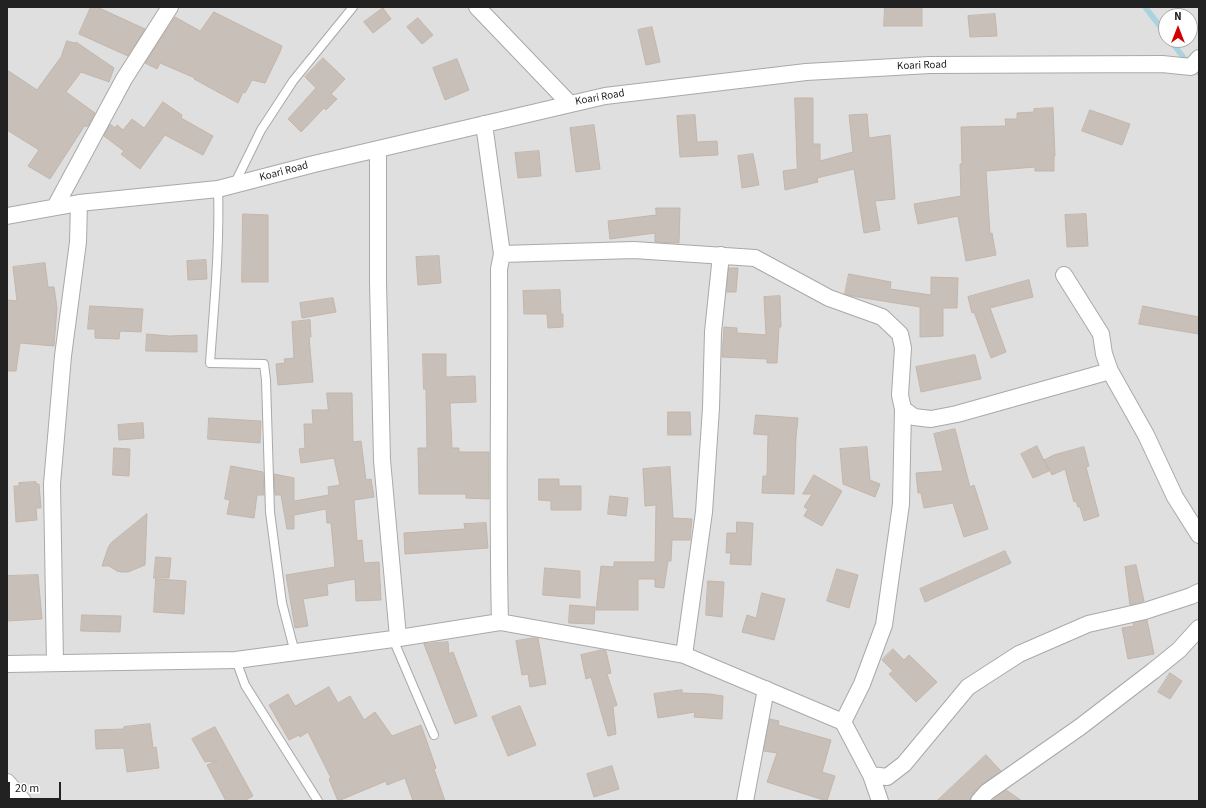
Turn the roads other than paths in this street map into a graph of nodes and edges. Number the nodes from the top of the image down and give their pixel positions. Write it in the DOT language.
graph roads {
  1 [pos="170,7"];
  2 [pos="353,7"];
  3 [pos="478,7"];
  4 [pos="1199,58"];
  5 [pos="570,104"];
  6 [pos="484,124"];
  7 [pos="378,150"];
  8 [pos="234,186"];
  9 [pos="218,189"];
  10 [pos="79,203"];
  11 [pos="54,207"];
  12 [pos="7,216"];
  13 [pos="502,254"];
  14 [pos="721,255"];
  15 [pos="1064,275"];
  16 [pos="1110,371"];
  17 [pos="903,409"];
  18 [pos="1199,535"];
  19 [pos="1199,592"];
  20 [pos="500,622"];
  21 [pos="1199,628"];
  22 [pos="395,638"];
  23 [pos="295,653"];
  24 [pos="684,655"];
  25 [pos="236,660"];
  26 [pos="54,663"];
  27 [pos="7,664"];
  28 [pos="766,689"];
  29 [pos="843,722"];
  30 [pos="434,735"];
  31 [pos="871,775"];
  32 [pos="7,782"];
  33 [pos="22,801"];
  34 [pos="318,801"];
  35 [pos="745,801"];
  36 [pos="880,801"];
  37 [pos="979,801"];
  1 -- 11 [label="street"];
  2 -- 8 [label="lane"];
  3 -- 5 [label="street"];
  4 -- 5 [label="street, Koari Road"];
  5 -- 6 [label="street, Koari Road"];
  6 -- 7 [label="street, Koari Road"];
  6 -- 13 [label="street"];
  7 -- 8 [label="street, Koari Road"];
  7 -- 22 [label="street"];
  8 -- 9 [label="street, Koari Road"];
  9 -- 10 [label="street, Koari Road"];
  9 -- 23 [label="lane"];
  10 -- 11 [label="street, Koari Road"];
  10 -- 26 [label="street"];
  11 -- 12 [label="street, Koari Road"];
  13 -- 14 [label="street"];
  13 -- 20 [label="street"];
  14 -- 17 [label="street"];
  14 -- 24 [label="street"];
  15 -- 16 [label="street"];
  16 -- 17 [label="street"];
  16 -- 18 [label="street"];
  17 -- 29 [label="street"];
  19 -- 31 [label="street"];
  20 -- 22 [label="street"];
  20 -- 24 [label="street"];
  21 -- 37 [label="street"];
  22 -- 23 [label="street"];
  22 -- 30 [label="lane"];
  23 -- 25 [label="street"];
  24 -- 28 [label="street"];
  25 -- 26 [label="street"];
  25 -- 34 [label="lane"];
  26 -- 27 [label="street"];
  28 -- 29 [label="street"];
  28 -- 35 [label="street"];
  29 -- 31 [label="street"];
  31 -- 36 [label="street"];
  32 -- 33 [label="street"];
}
